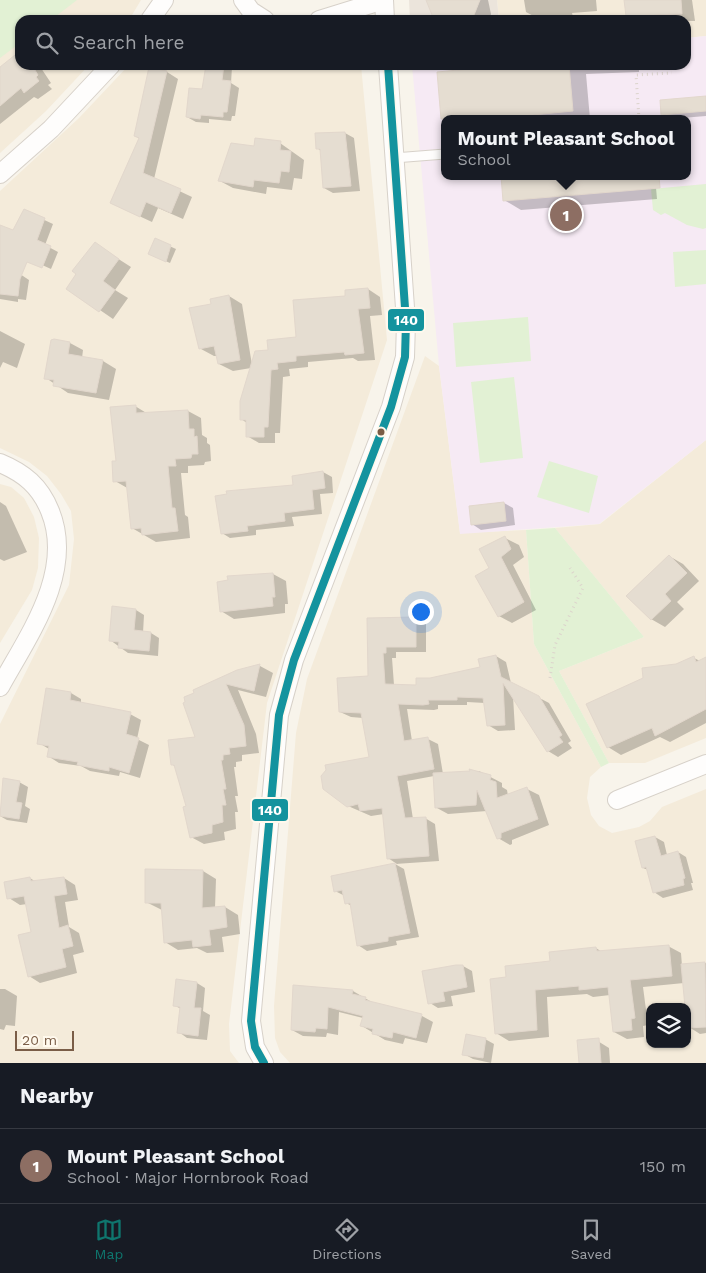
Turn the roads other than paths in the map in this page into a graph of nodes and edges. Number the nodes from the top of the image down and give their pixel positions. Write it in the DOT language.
graph roads {
  1 [pos="164,0"];
  2 [pos="243,0"];
  3 [pos="384,0"];
  4 [pos="154,15"];
  5 [pos="257,15"];
  6 [pos="335,15"];
  7 [pos="385,15"];
  8 [pos="106,70"];
  9 [pos="388,70"];
  10 [pos="441,154"];
  11 [pos="394,158"];
  12 [pos="0,174"];
  13 [pos="0,463"];
  14 [pos="0,688"];
  15 [pos="706,764"];
  16 [pos="617,800"];
  17 [pos="264,1063"];
  1 -- 4 [label="street"];
  2 -- 5 [label="street"];
  3 -- 6 [label="street"];
  3 -- 7 [label="street"];
  8 -- 12 [label="street"];
  9 -- 11 [label="street"];
  10 -- 11 [label="lane"];
  11 -- 17 [label="street"];
  13 -- 14 [label="street"];
  15 -- 16 [label="street"];
}
